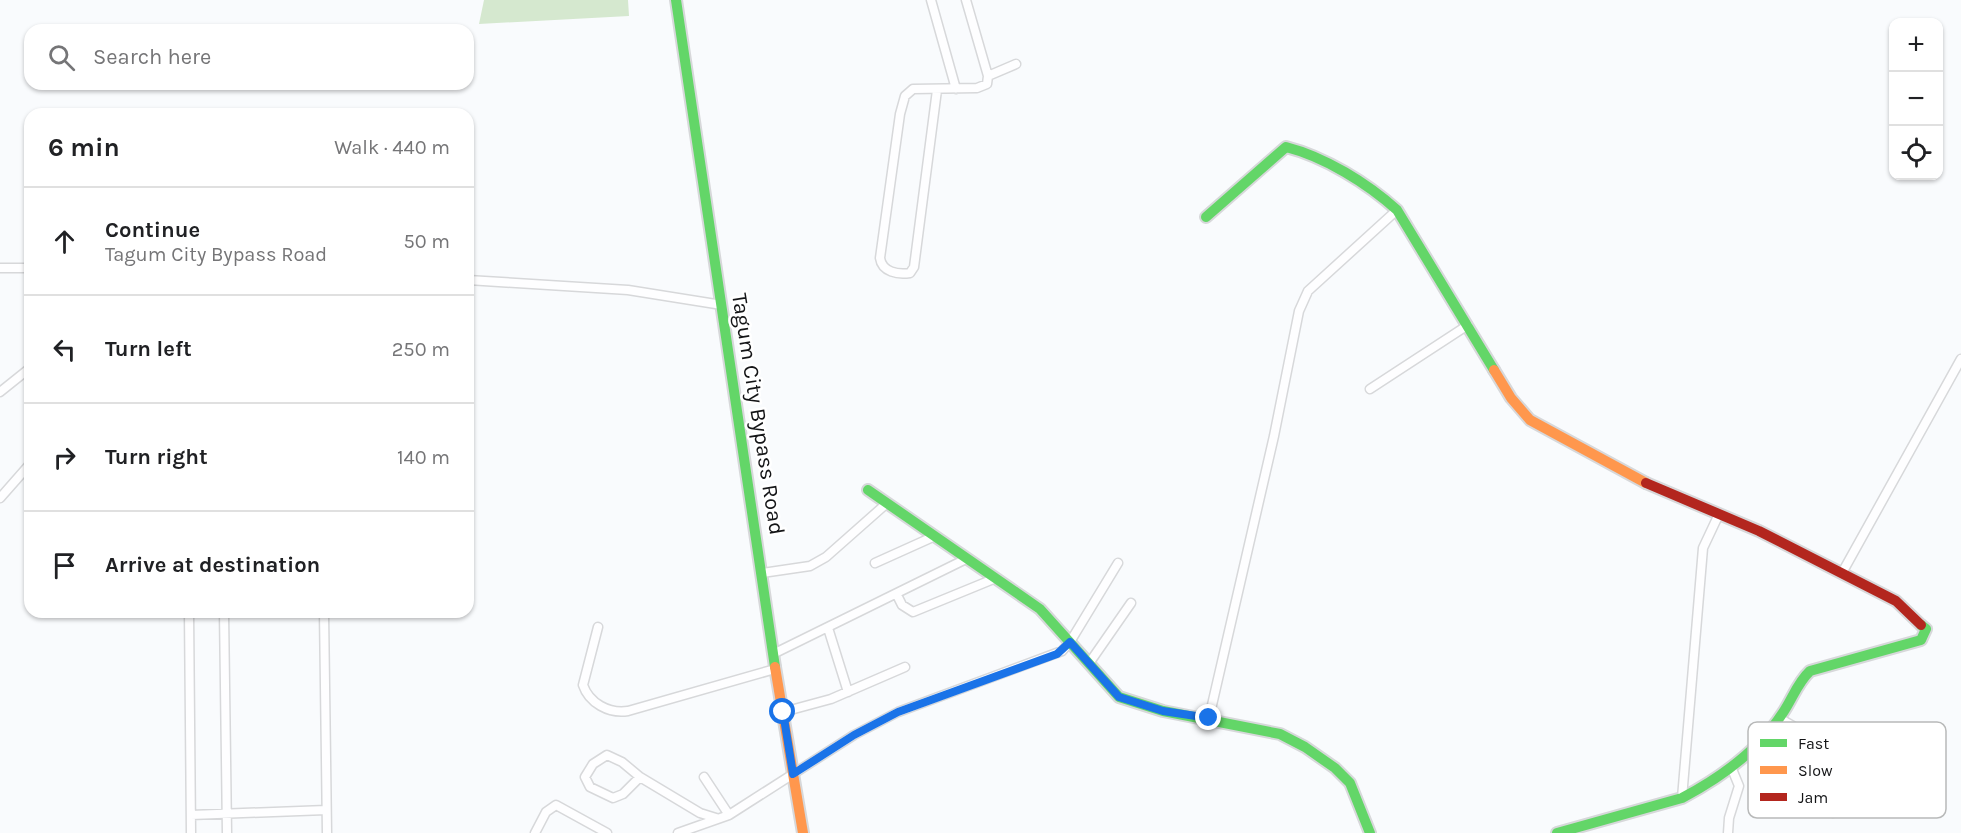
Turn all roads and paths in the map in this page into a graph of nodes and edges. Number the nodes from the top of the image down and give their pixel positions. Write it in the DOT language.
graph roads {
  1 [pos="676,0"];
  2 [pos="931,0"];
  3 [pos="966,0"];
  4 [pos="1016,64"];
  5 [pos="988,76"];
  6 [pos="956,88"];
  7 [pos="937,90"];
  8 [pos="1397,210"];
  9 [pos="1206,217"];
  10 [pos="0,268"];
  11 [pos="24,268"];
  12 [pos="474,280"];
  13 [pos="722,305"];
  14 [pos="1468,324"];
  15 [pos="1961,359"];
  16 [pos="24,373"];
  17 [pos="1370,388"];
  18 [pos="0,392"];
  19 [pos="24,471"];
  20 [pos="868,490"];
  21 [pos="0,498"];
  22 [pos="886,504"];
  23 [pos="1719,514"];
  24 [pos="935,536"];
  25 [pos="966,559"];
  26 [pos="874,563"];
  27 [pos="1118,563"];
  28 [pos="762,573"];
  29 [pos="1842,573"];
  30 [pos="996,578"];
  31 [pos="897,595"];
  32 [pos="1131,603"];
  33 [pos="189,618"];
  34 [pos="224,618"];
  35 [pos="324,618"];
  36 [pos="598,627"];
  37 [pos="828,628"];
  38 [pos="1070,642"];
  39 [pos="773,654"];
  40 [pos="1090,662"];
  41 [pos="905,668"];
  42 [pos="775,669"];
  43 [pos="848,692"];
  44 [pos="783,712"];
  45 [pos="1209,718"];
  46 [pos="1779,718"];
  47 [pos="1775,722"];
  48 [pos="1786,722"];
  49 [pos="1748,752"];
  50 [pos="1732,769"];
  51 [pos="793,774"];
  52 [pos="640,777"];
  53 [pos="704,777"];
  54 [pos="1682,798"];
  55 [pos="326,810"];
  56 [pos="191,815"];
  57 [pos="226,815"];
  58 [pos="729,815"];
  59 [pos="716,818"];
  60 [pos="191,833"];
  61 [pos="226,833"];
  62 [pos="327,833"];
  63 [pos="535,833"];
  64 [pos="607,833"];
  65 [pos="678,833"];
  66 [pos="803,833"];
  67 [pos="1370,833"];
  68 [pos="1557,833"];
  69 [pos="1728,833"];
  1 -- 13 [label="street, Tagum City Bypass Road"];
  2 -- 6 [label="street"];
  3 -- 5 [label="street"];
  4 -- 5 [label="street"];
  5 -- 6 [label="street"];
  6 -- 7 [label="street"];
  7 -- 7 [label="street"];
  8 -- 9 [label="street"];
  8 -- 14 [label="street"];
  8 -- 45 [label="street"];
  10 -- 11 [label="street"];
  12 -- 13 [label="street"];
  13 -- 28 [label="street, Tagum City Bypass Road"];
  14 -- 17 [label="street"];
  14 -- 23 [label="street"];
  15 -- 29 [label="street"];
  16 -- 18 [label="street"];
  19 -- 21 [label="street"];
  20 -- 22 [label="street"];
  22 -- 24 [label="street"];
  22 -- 28 [label="street"];
  23 -- 29 [label="street"];
  23 -- 54 [label="street"];
  24 -- 25 [label="street"];
  24 -- 26 [label="street"];
  25 -- 30 [label="street"];
  25 -- 31 [label="street"];
  27 -- 38 [label="street"];
  28 -- 39 [label="street, Tagum City Bypass Road"];
  29 -- 46 [label="street"];
  30 -- 31 [label="street"];
  30 -- 38 [label="street"];
  31 -- 37 [label="street"];
  32 -- 40 [label="street"];
  33 -- 56 [label="street"];
  34 -- 57 [label="street"];
  35 -- 55 [label="street"];
  36 -- 42 [label="street"];
  37 -- 39 [label="street"];
  37 -- 43 [label="street"];
  38 -- 40 [label="street"];
  38 -- 51 [label="street"];
  39 -- 42 [label="street, Tagum City Bypass Road"];
  40 -- 45 [label="street"];
  41 -- 43 [label="street"];
  42 -- 44 [label="street, Tagum City Bypass Road"];
  43 -- 44 [label="street"];
  44 -- 51 [label="street, Tagum City Bypass Road"];
  45 -- 67 [label="street"];
  46 -- 47 [label="street"];
  46 -- 48 [label="street"];
  49 -- 50 [label="street"];
  50 -- 54 [label="street"];
  50 -- 69 [label="street"];
  51 -- 58 [label="street"];
  51 -- 66 [label="street, Tagum City Bypass Road"];
  52 -- 52 [label="street"];
  52 -- 59 [label="street"];
  53 -- 58 [label="street"];
  54 -- 68 [label="street"];
  55 -- 57 [label="street"];
  55 -- 62 [label="street"];
  56 -- 57 [label="street"];
  56 -- 60 [label="street"];
  57 -- 61 [label="street"];
  58 -- 59 [label="street"];
  59 -- 65 [label="street"];
  63 -- 64 [label="street"];
}
